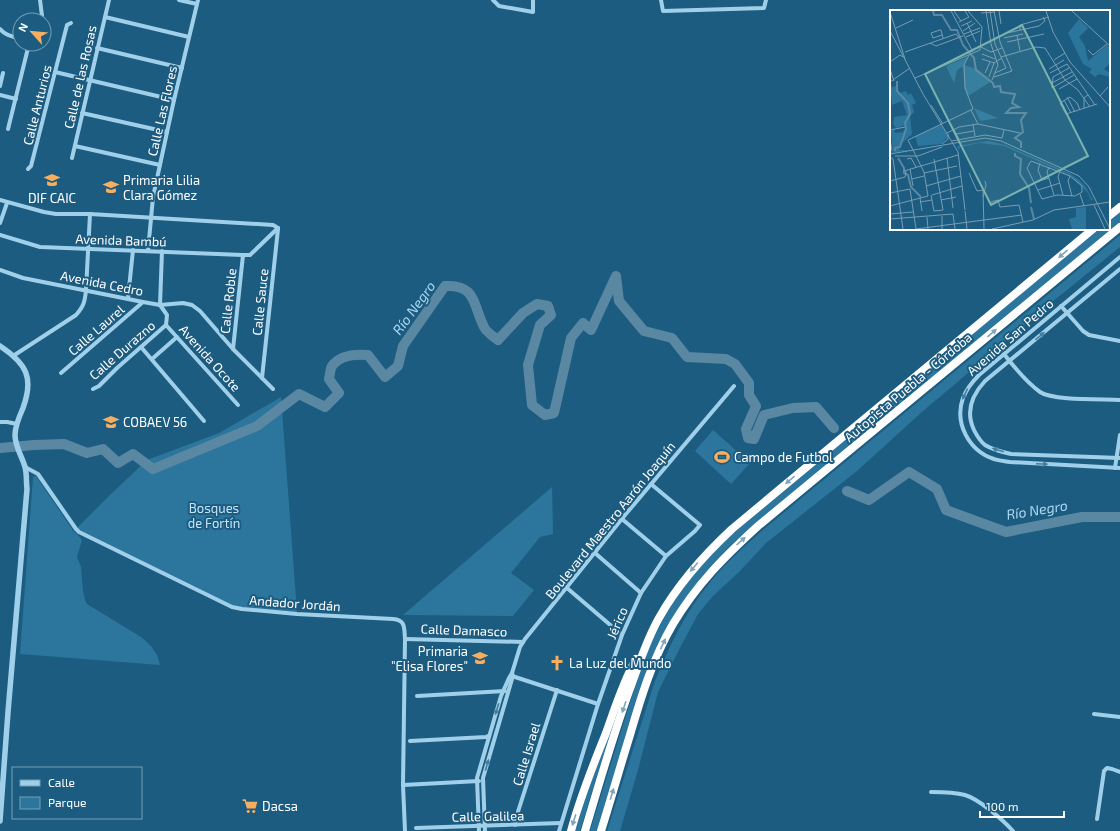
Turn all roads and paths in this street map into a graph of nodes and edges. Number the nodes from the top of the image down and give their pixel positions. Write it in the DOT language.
graph roads {
  1 [pos="40,0"];
  2 [pos="109,0"];
  3 [pos="179,0"];
  4 [pos="493,0"];
  5 [pos="498,0"];
  6 [pos="533,0"];
  7 [pos="661,0"];
  8 [pos="766,0"];
  9 [pos="198,2"];
  10 [pos="499,6"];
  11 [pos="42,12"];
  12 [pos="105,17"];
  13 [pos="71,23"];
  14 [pos="0,28"];
  15 [pos="12,37"];
  16 [pos="189,37"];
  17 [pos="98,48"];
  18 [pos="28,52"];
  19 [pos="182,68"];
  20 [pos="55,72"];
  21 [pos="3,73"];
  22 [pos="90,80"];
  23 [pos="0,86"];
  24 [pos="0,95"];
  25 [pos="16,99"];
  26 [pos="174,100"];
  27 [pos="82,114"];
  28 [pos="8,129"];
  29 [pos="167,132"];
  30 [pos="75,146"];
  31 [pos="72,158"];
  32 [pos="160,165"];
  33 [pos="28,169"];
  34 [pos="0,200"];
  35 [pos="7,202"];
  36 [pos="1120,207"];
  37 [pos="90,214"];
  38 [pos="1110,215"];
  39 [pos="151,218"];
  40 [pos="0,223"];
  41 [pos="1120,227"];
  42 [pos="278,228"];
  43 [pos="1091,230"];
  44 [pos="0,235"];
  45 [pos="88,249"];
  46 [pos="133,250"];
  47 [pos="148,251"];
  48 [pos="162,251"];
  49 [pos="243,255"];
  50 [pos="1120,258"];
  51 [pos="1120,269"];
  52 [pos="0,270"];
  53 [pos="86,290"];
  54 [pos="128,298"];
  55 [pos="143,302"];
  56 [pos="160,305"];
  57 [pos="1061,306"];
  58 [pos="1067,313"];
  59 [pos="166,325"];
  60 [pos="177,337"];
  61 [pos="1120,341"];
  62 [pos="0,346"];
  63 [pos="141,347"];
  64 [pos="233,349"];
  65 [pos="1004,354"];
  66 [pos="13,356"];
  67 [pos="152,359"];
  68 [pos="1010,361"];
  69 [pos="61,373"];
  70 [pos="262,378"];
  71 [pos="734,386"];
  72 [pos="93,388"];
  73 [pos="273,389"];
  74 [pos="1120,400"];
  75 [pos="238,405"];
  76 [pos="204,421"];
  77 [pos="0,422"];
  78 [pos="17,424"];
  79 [pos="1120,435"];
  80 [pos="1118,459"];
  81 [pos="25,467"];
  82 [pos="1118,468"];
  83 [pos="651,484"];
  84 [pos="622,519"];
  85 [pos="595,553"];
  86 [pos="666,556"];
  87 [pos="567,588"];
  88 [pos="641,593"];
  89 [pos="622,635"];
  90 [pos="405,639"];
  91 [pos="647,641"];
  92 [pos="523,642"];
  93 [pos="512,675"];
  94 [pos="556,690"];
  95 [pos="503,691"];
  96 [pos="509,691"];
  97 [pos="417,696"];
  98 [pos="598,704"];
  99 [pos="1094,714"];
  100 [pos="1120,717"];
  101 [pos="489,736"];
  102 [pos="496,736"];
  103 [pos="410,741"];
  104 [pos="1120,772"];
  105 [pos="477,781"];
  106 [pos="483,781"];
  107 [pos="403,786"];
  108 [pos="931,792"];
  109 [pos="1097,819"];
  110 [pos="0,821"];
  111 [pos="560,823"];
  112 [pos="485,825"];
  113 [pos="515,825"];
  114 [pos="479,826"];
  115 [pos="416,828"];
  116 [pos="405,831"];
  117 [pos="479,831"];
  118 [pos="485,831"];
  119 [pos="559,831"];
  120 [pos="571,831"];
  121 [pos="585,831"];
  122 [pos="601,831"];
  123 [pos="1014,831"];
  1 -- 11 [label="street"];
  2 -- 12 [label="street, Calle de las Rosas"];
  3 -- 9 [label="street"];
  4 -- 10 [label="street"];
  5 -- 10 [label="street"];
  6 -- 10 [label="street"];
  7 -- 8 [label="street"];
  9 -- 16 [label="street, Calle Las Flores"];
  12 -- 16 [label="street"];
  12 -- 17 [label="street, Calle de las Rosas"];
  13 -- 20 [label="street, Calle Anturios"];
  14 -- 15 [label="street"];
  16 -- 19 [label="street, Calle Las Flores"];
  17 -- 19 [label="street"];
  17 -- 22 [label="street, Calle de las Rosas"];
  18 -- 25 [label="street"];
  19 -- 26 [label="street, Calle Las Flores"];
  20 -- 22 [label="street"];
  20 -- 33 [label="street, Calle Anturios"];
  21 -- 23 [label="street"];
  22 -- 26 [label="street"];
  22 -- 27 [label="street, Calle de las Rosas"];
  24 -- 25 [label="street"];
  25 -- 28 [label="street"];
  26 -- 29 [label="street, Calle Las Flores"];
  27 -- 29 [label="street"];
  27 -- 30 [label="street, Calle de las Rosas"];
  29 -- 32 [label="street, Calle Las Flores"];
  30 -- 31 [label="street, Calle de las Rosas"];
  30 -- 32 [label="street"];
  32 -- 39 [label="street, Calle Las Flores"];
  34 -- 35 [label="street"];
  35 -- 37 [label="street"];
  35 -- 40 [label="street"];
  36 -- 38 [label="highway"];
  37 -- 39 [label="street"];
  37 -- 45 [label="street"];
  39 -- 42 [label="street"];
  39 -- 47 [label="street, Calle Las Flores"];
  122 -- 41 [label="highway, Autopista Puebla - Córdoba, one-way"];
  42 -- 49 [label="street"];
  42 -- 70 [label="street, Calle Sauce"];
  43 -- 91 [label="highway, Autopista Puebla - Córdoba, one-way"];
  44 -- 45 [label="street, Avenida Bambú"];
  45 -- 46 [label="street, Avenida Bambú"];
  45 -- 53 [label="street"];
  46 -- 47 [label="street, Avenida Bambú"];
  46 -- 54 [label="street"];
  47 -- 48 [label="street, Avenida Bambú"];
  48 -- 49 [label="street, Avenida Bambú"];
  48 -- 56 [label="street"];
  49 -- 64 [label="street, Calle Roble"];
  50 -- 57 [label="street, Avenida San Pedro"];
  51 -- 58 [label="street, Avenida San Pedro"];
  52 -- 53 [label="street, Avenida Cedro"];
  53 -- 54 [label="street, Avenida Cedro"];
  53 -- 66 [label="street"];
  54 -- 55 [label="street, Avenida Cedro"];
  55 -- 56 [label="street, Avenida Cedro"];
  55 -- 69 [label="street, Calle Laurel"];
  56 -- 59 [label="street, Calle Durazno"];
  56 -- 64 [label="street, Avenida Cedro"];
  57 -- 58 [label="street"];
  57 -- 65 [label="street, Avenida San Pedro"];
  58 -- 61 [label="street"];
  68 -- 58 [label="street, Avenida San Pedro, one-way"];
  59 -- 60 [label="street, Avenida Ocote"];
  59 -- 63 [label="street, Calle Durazno"];
  60 -- 67 [label="street"];
  60 -- 75 [label="street, Avenida Ocote"];
  62 -- 66 [label="street"];
  63 -- 67 [label="street"];
  63 -- 72 [label="street, Calle Durazno"];
  64 -- 70 [label="street"];
  65 -- 68 [label="street"];
  65 -- 82 [label="street, Avenida San Pedro, one-way"];
  66 -- 78 [label="street"];
  67 -- 76 [label="street"];
  68 -- 74 [label="street"];
  80 -- 68 [label="street, Avenida San Pedro, one-way"];
  70 -- 73 [label="street"];
  71 -- 83 [label="street, Boulevard Maestro Aarón Joaquín"];
  77 -- 78 [label="street"];
  78 -- 81 [label="street"];
  79 -- 80 [label="street"];
  80 -- 82 [label="street"];
  81 -- 90 [label="street, Andador Jordán"];
  81 -- 110 [label="street"];
  83 -- 84 [label="street, Boulevard Maestro Aarón Joaquín"];
  83 -- 86 [label="street, Jérico"];
  84 -- 85 [label="street, Boulevard Maestro Aarón Joaquín"];
  84 -- 86 [label="street"];
  85 -- 87 [label="street, Boulevard Maestro Aarón Joaquín"];
  85 -- 88 [label="street"];
  86 -- 88 [label="street, Jérico"];
  87 -- 89 [label="street"];
  87 -- 92 [label="street, Boulevard Maestro Aarón Joaquín"];
  88 -- 89 [label="street, Jérico"];
  89 -- 98 [label="street, Jérico"];
  90 -- 92 [label="street, Calle Damasco"];
  90 -- 107 [label="street, Andador Jordán"];
  91 -- 120 [label="highway, one-way"];
  91 -- 121 [label="highway, Autopista Puebla - Córdoba, one-way"];
  92 -- 93 [label="street, Boulevard Maestro Aarón Joaquín"];
  93 -- 94 [label="street"];
  93 -- 95 [label="street, Boulevard Maestro Aarón Joaquín"];
  93 -- 96 [label="street, Boulevard Maestro Aarón Joaquín"];
  94 -- 98 [label="street"];
  94 -- 113 [label="street, Calle Israel"];
  95 -- 96 [label="street"];
  95 -- 97 [label="street"];
  95 -- 101 [label="street, Boulevard Maestro Aarón Joaquín, one-way"];
  96 -- 102 [label="street, Boulevard Maestro Aarón Joaquín"];
  98 -- 111 [label="street, Jérico"];
  99 -- 100 [label="street"];
  101 -- 102 [label="street"];
  101 -- 103 [label="street"];
  101 -- 105 [label="street, Boulevard Maestro Aarón Joaquín"];
  106 -- 102 [label="street, Boulevard Maestro Aarón Joaquín, one-way"];
  104 -- 109 [label="street"];
  105 -- 106 [label="street"];
  105 -- 107 [label="street"];
  105 -- 114 [label="street, Boulevard Maestro Aarón Joaquín"];
  106 -- 112 [label="street, Boulevard Maestro Aarón Joaquín"];
  107 -- 116 [label="street, Andador Jordán"];
  108 -- 123 [label="street"];
  111 -- 113 [label="street, Calle Galilea"];
  111 -- 119 [label="street, Jérico"];
  112 -- 113 [label="street, Calle Galilea"];
  112 -- 114 [label="street, Calle Galilea"];
  112 -- 118 [label="street, Boulevard Maestro Aarón Joaquín"];
  114 -- 115 [label="street, Calle Galilea"];
  114 -- 117 [label="street, Boulevard Maestro Aarón Joaquín"];
}
